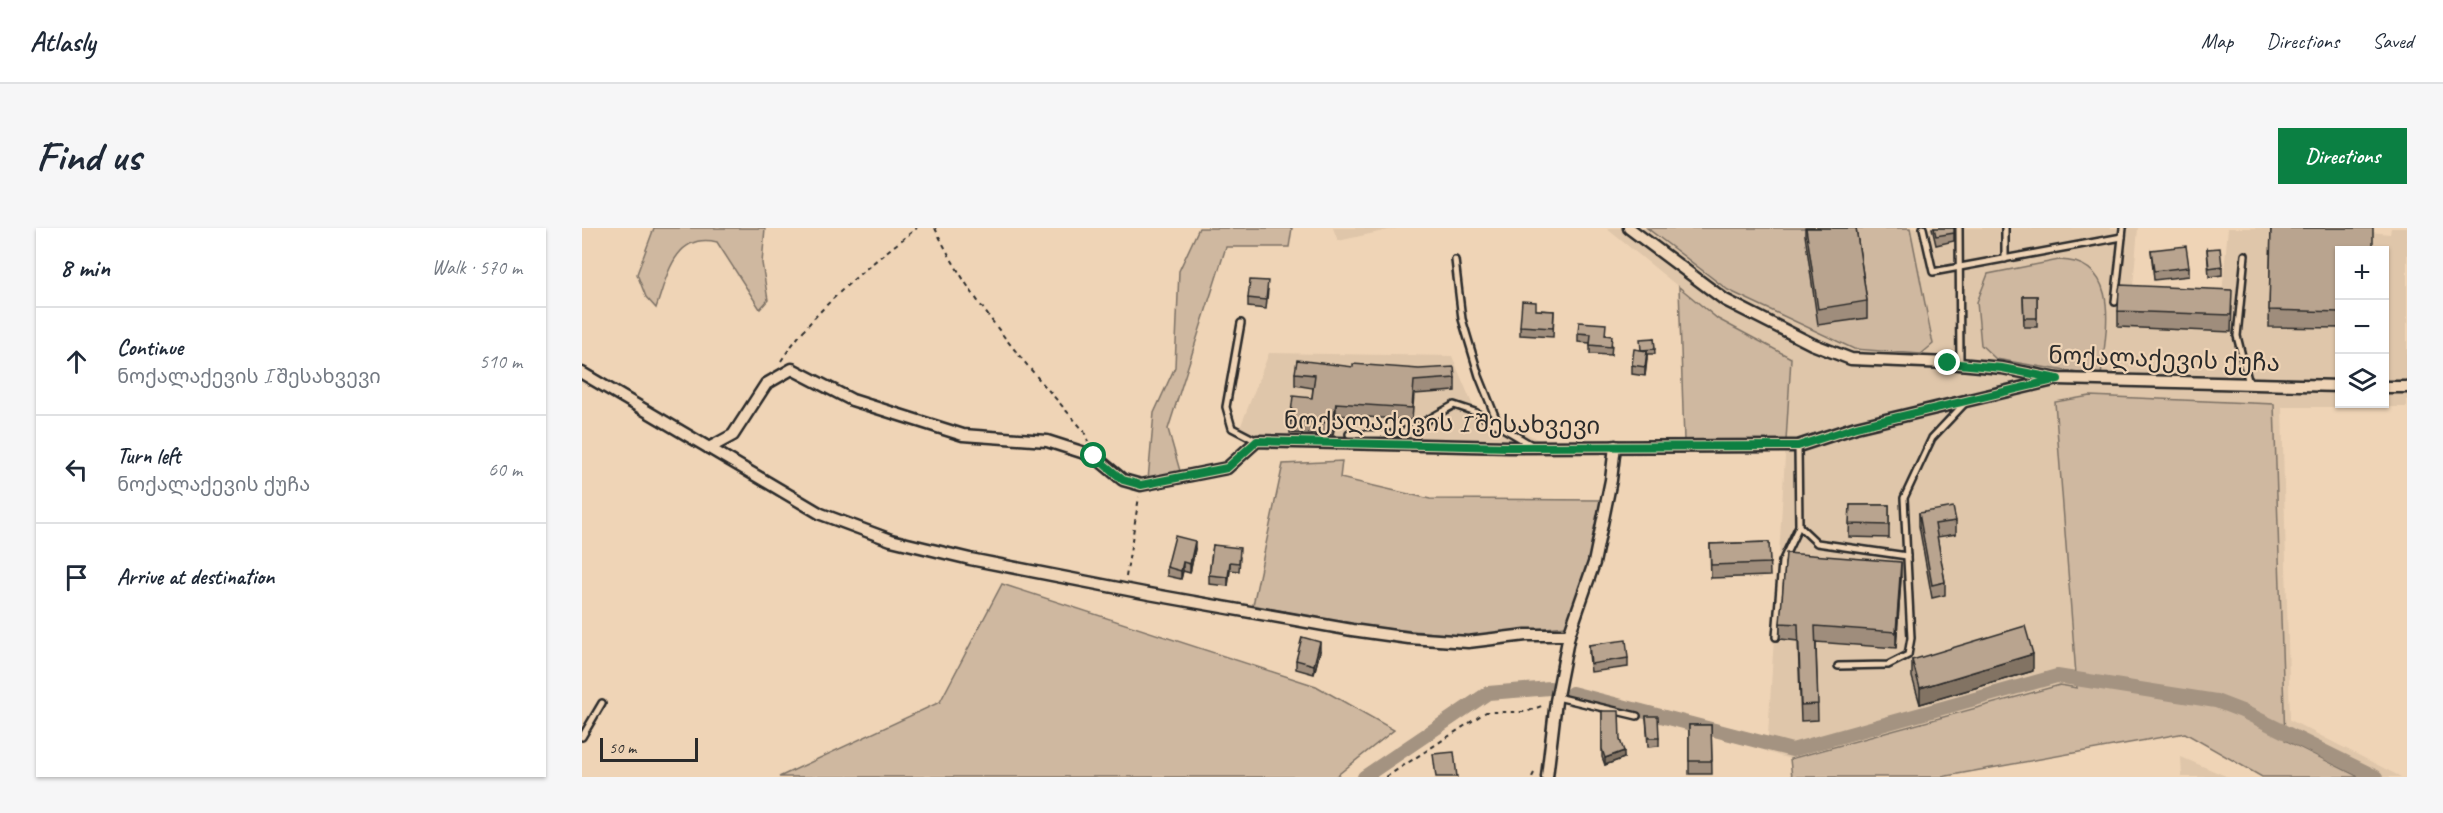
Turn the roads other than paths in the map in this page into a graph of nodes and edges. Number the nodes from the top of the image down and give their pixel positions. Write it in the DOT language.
graph roads {
  1 [pos="1629,228"];
  2 [pos="1923,228"];
  3 [pos="1959,228"];
  4 [pos="2005,228"];
  5 [pos="2123,228"];
  6 [pos="2122,237"];
  7 [pos="2245,255"];
  8 [pos="2005,259"];
  9 [pos="1455,260"];
  10 [pos="1959,268"];
  11 [pos="2115,302"];
  12 [pos="1241,323"];
  13 [pos="1960,364"];
  14 [pos="582,373"];
  15 [pos="2058,379"];
  16 [pos="2249,384"];
  17 [pos="2335,386"];
  18 [pos="2389,387"];
  19 [pos="2407,387"];
  20 [pos="1968,401"];
  21 [pos="1499,426"];
  22 [pos="1349,434"];
  23 [pos="1257,441"];
  24 [pos="1534,446"];
  25 [pos="1615,446"];
  26 [pos="1798,446"];
  27 [pos="709,448"];
  28 [pos="1799,526"];
  29 [pos="1907,556"];
  30 [pos="1569,635"];
  31 [pos="1776,637"];
  32 [pos="1838,666"];
  33 [pos="1556,699"];
  34 [pos="602,703"];
  35 [pos="1637,716"];
  36 [pos="582,737"];
  37 [pos="1547,777"];
  1 -- 13 [label="street, ნოქალაქევის ქუჩა"];
  2 -- 10 [label="lane"];
  3 -- 10 [label="lane"];
  4 -- 8 [label="lane"];
  5 -- 6 [label="lane"];
  6 -- 8 [label="lane"];
  6 -- 11 [label="lane"];
  7 -- 16 [label="lane"];
  8 -- 10 [label="lane"];
  9 -- 21 [label="lane"];
  10 -- 13 [label="lane"];
  12 -- 23 [label="lane"];
  13 -- 15 [label="street, ნოქალაქევის ქუჩა"];
  14 -- 27 [label="street"];
  15 -- 16 [label="street, ნოქალაქევის ქუჩა"];
  15 -- 20 [label="street, ნოქალაქევის I შესახვევი"];
  16 -- 17 [label="street, ნოქალაქევის ქუჩა"];
  18 -- 19 [label="street"];
  20 -- 26 [label="street, ნოქალაქევის I შესახვევი"];
  20 -- 29 [label="lane"];
  21 -- 22 [label="lane"];
  21 -- 24 [label="lane"];
  23 -- 24 [label="street, ნოქალაქევის I შესახვევი"];
  23 -- 27 [label="street, ნოქალაქევის I შესახვევი"];
  24 -- 25 [label="street, ნოქალაქევის I შესახვევი"];
  25 -- 26 [label="street, ნოქალაქევის I შესახვევი"];
  25 -- 30 [label="street"];
  26 -- 28 [label="lane"];
  27 -- 30 [label="street"];
  28 -- 29 [label="lane"];
  28 -- 31 [label="lane"];
  29 -- 32 [label="lane"];
  30 -- 33 [label="street"];
  33 -- 35 [label="lane"];
  33 -- 37 [label="street"];
  34 -- 36 [label="lane"];
}
